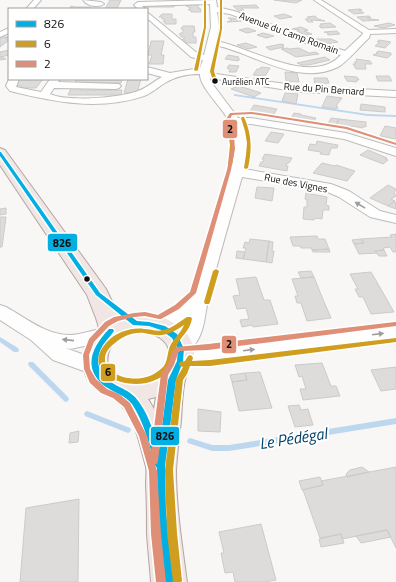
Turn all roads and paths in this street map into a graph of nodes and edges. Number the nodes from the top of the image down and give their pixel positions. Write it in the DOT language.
graph roads {
  1 [pos="38,0"];
  2 [pos="86,0"];
  3 [pos="317,0"];
  4 [pos="101,4"];
  5 [pos="213,4"];
  6 [pos="30,8"];
  7 [pos="141,8"];
  8 [pos="148,15"];
  9 [pos="396,31"];
  10 [pos="367,32"];
  11 [pos="211,42"];
  12 [pos="347,54"];
  13 [pos="207,58"];
  14 [pos="148,70"];
  15 [pos="204,73"];
  16 [pos="170,76"];
  17 [pos="13,80"];
  18 [pos="54,82"];
  19 [pos="116,86"];
  20 [pos="396,94"];
  21 [pos="44,95"];
  22 [pos="235,121"];
  23 [pos="396,152"];
  24 [pos="0,153"];
  25 [pos="237,172"];
  26 [pos="396,219"];
  27 [pos="98,294"];
  28 [pos="200,298"];
  29 [pos="0,311"];
  30 [pos="136,323"];
  31 [pos="160,326"];
  32 [pos="396,332"];
  33 [pos="108,333"];
  34 [pos="38,335"];
  35 [pos="179,359"];
  36 [pos="95,367"];
  37 [pos="120,389"];
  38 [pos="161,470"];
  39 [pos="169,582"];
  1 -- 6 [label="street"];
  2 -- 4 [label="street"];
  3 -- 10 [label="street"];
  5 -- 7 [label="street, Avenue du Camp Romain"];
  5 -- 11 [label="street"];
  5 -- 12 [label="street, Avenue du Camp Romain"];
  8 -- 13 [label="street"];
  9 -- 10 [label="street"];
  10 -- 12 [label="street, Avenue du Camp Romain"];
  11 -- 12 [label="street"];
  11 -- 13 [label="street"];
  13 -- 15 [label="street"];
  14 -- 16 [label="street"];
  15 -- 16 [label="street, Rue du Pin Bernard"];
  15 -- 20 [label="street, Rue du Pin Bernard"];
  15 -- 22 [label="street"];
  16 -- 21 [label="street"];
  17 -- 21 [label="street"];
  18 -- 19 [label="street"];
  18 -- 21 [label="street"];
  22 -- 23 [label="street"];
  22 -- 25 [label="street"];
  24 -- 27 [label="main road"];
  26 -- 25 [label="street, Rue des Vignes, one-way"];
  25 -- 28 [label="street"];
  27 -- 30 [label="main road"];
  27 -- 33 [label="main road"];
  28 -- 31 [label="street"];
  28 -- 35 [label="street"];
  29 -- 34 [label="street"];
  30 -- 31 [label="main road"];
  30 -- 33 [label="main road"];
  31 -- 35 [label="main road"];
  35 -- 32 [label="street, one-way"];
  33 -- 34 [label="street, one-way"];
  33 -- 36 [label="main road"];
  34 -- 36 [label="street"];
  35 -- 37 [label="main road"];
  35 -- 38 [label="main road"];
  36 -- 37 [label="main road"];
  37 -- 38 [label="main road"];
  38 -- 39 [label="main road"];
}
